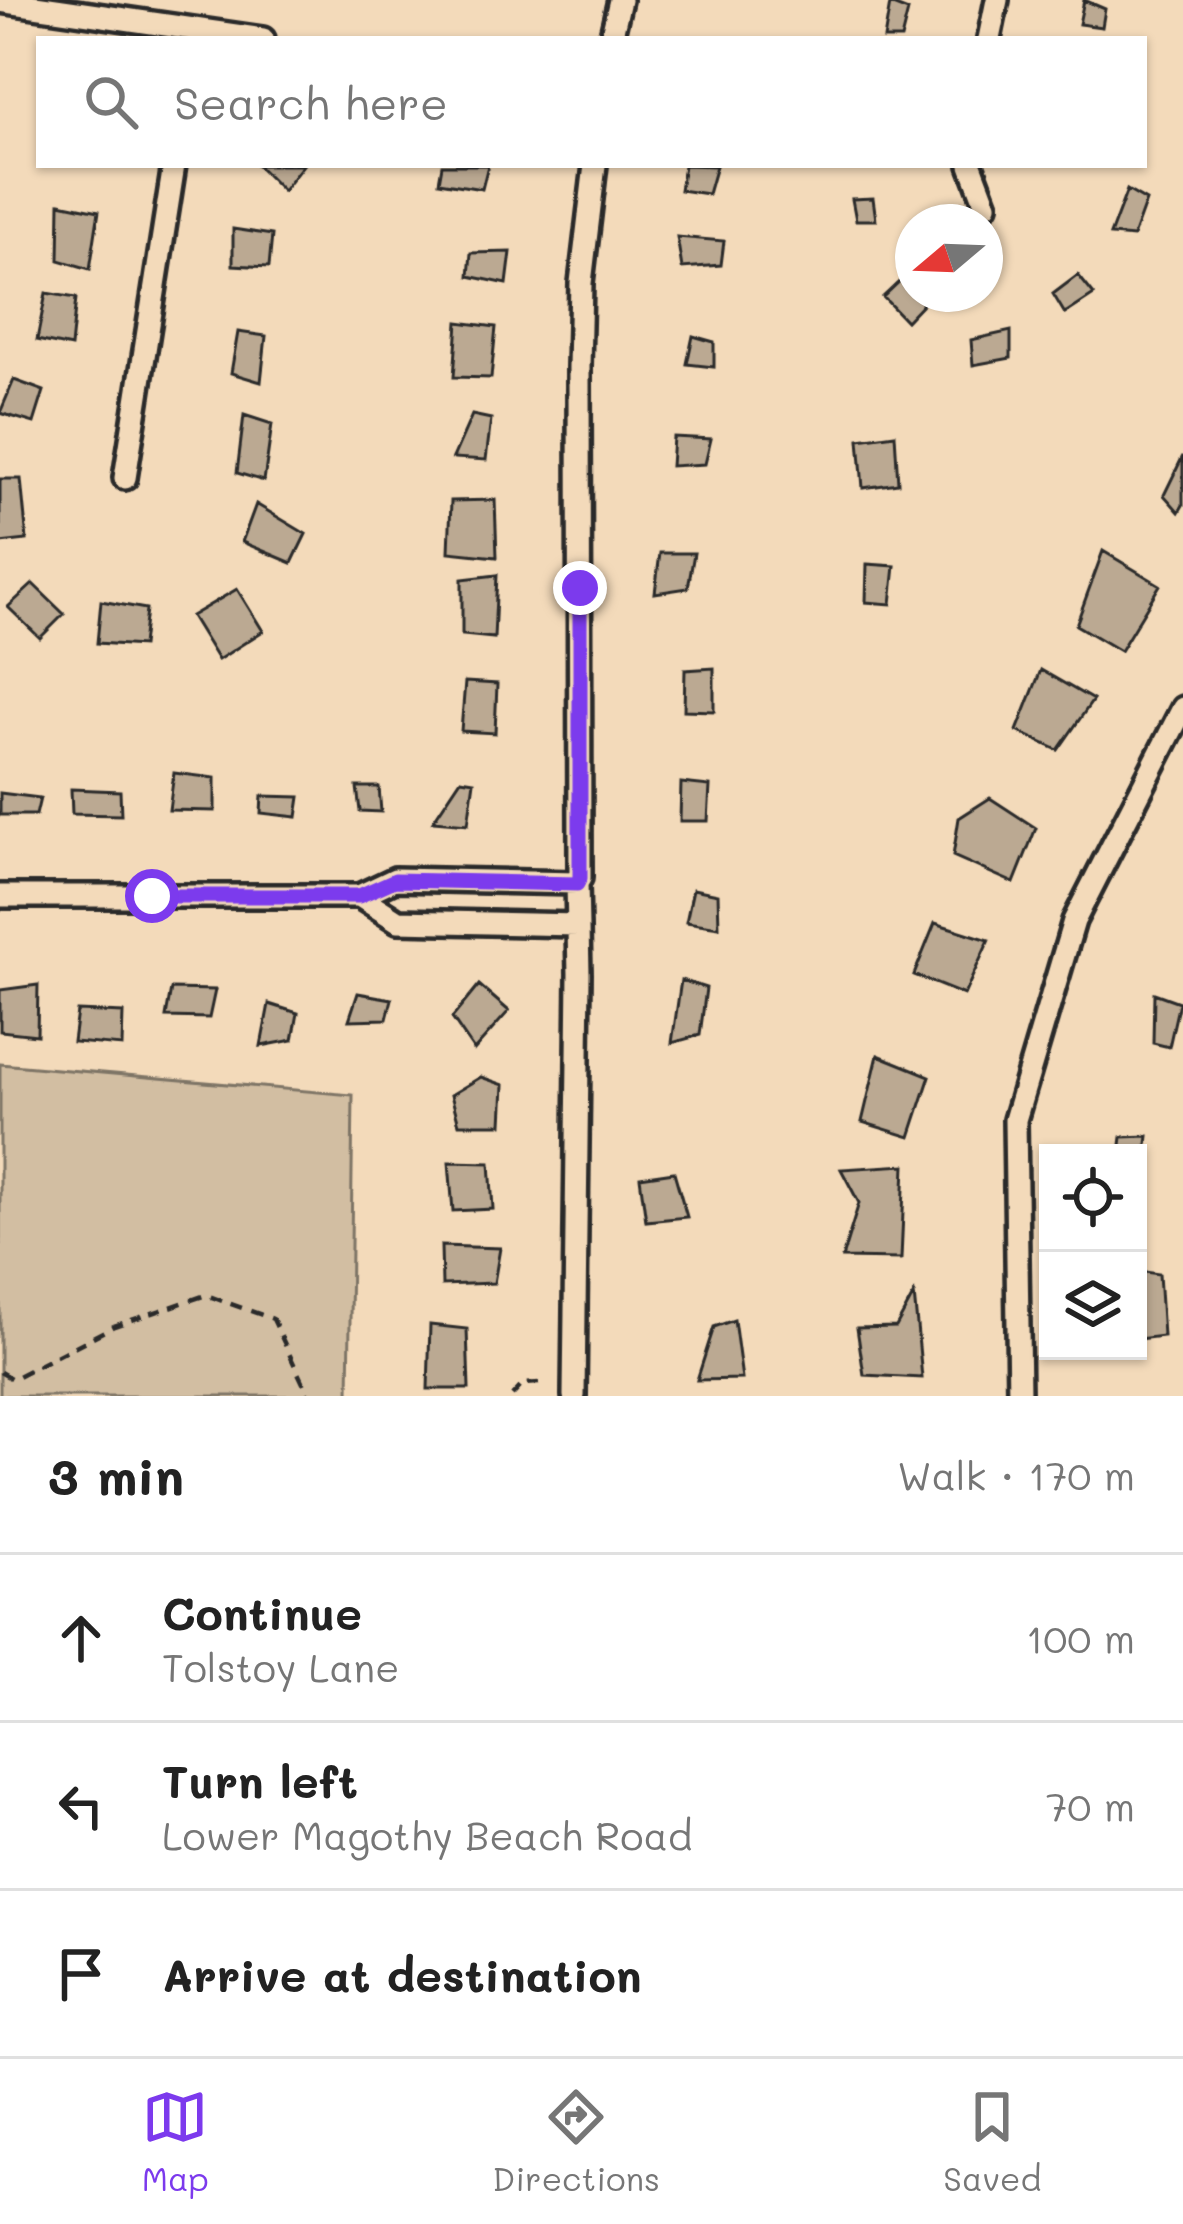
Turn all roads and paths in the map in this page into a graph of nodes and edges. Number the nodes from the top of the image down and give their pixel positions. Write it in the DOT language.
graph roads {
  1 [pos="620,0"];
  2 [pos="997,0"];
  3 [pos="0,1"];
  4 [pos="193,35"];
  5 [pos="612,36"];
  6 [pos="990,36"];
  7 [pos="174,168"];
  8 [pos="595,168"];
  9 [pos="971,168"];
  10 [pos="986,204"];
  11 [pos="125,478"];
  12 [pos="1183,708"];
  13 [pos="577,884"];
  14 [pos="0,896"];
  15 [pos="359,896"];
  16 [pos="578,925"];
  17 [pos="0,1372"];
  18 [pos="539,1383"];
  19 [pos="309,1396"];
  20 [pos="512,1396"];
  21 [pos="574,1396"];
  22 [pos="1018,1396"];
  1 -- 5 [label="street"];
  2 -- 6 [label="street"];
  3 -- 4 [label="street"];
  7 -- 11 [label="street"];
  8 -- 13 [label="street"];
  9 -- 10 [label="street"];
  12 -- 22 [label="street"];
  13 -- 15 [label="street"];
  13 -- 16 [label="street"];
  14 -- 15 [label="street"];
  15 -- 16 [label="street"];
  16 -- 21 [label="street"];
  17 -- 19 [label="path"];
  18 -- 20 [label="path"];
}
